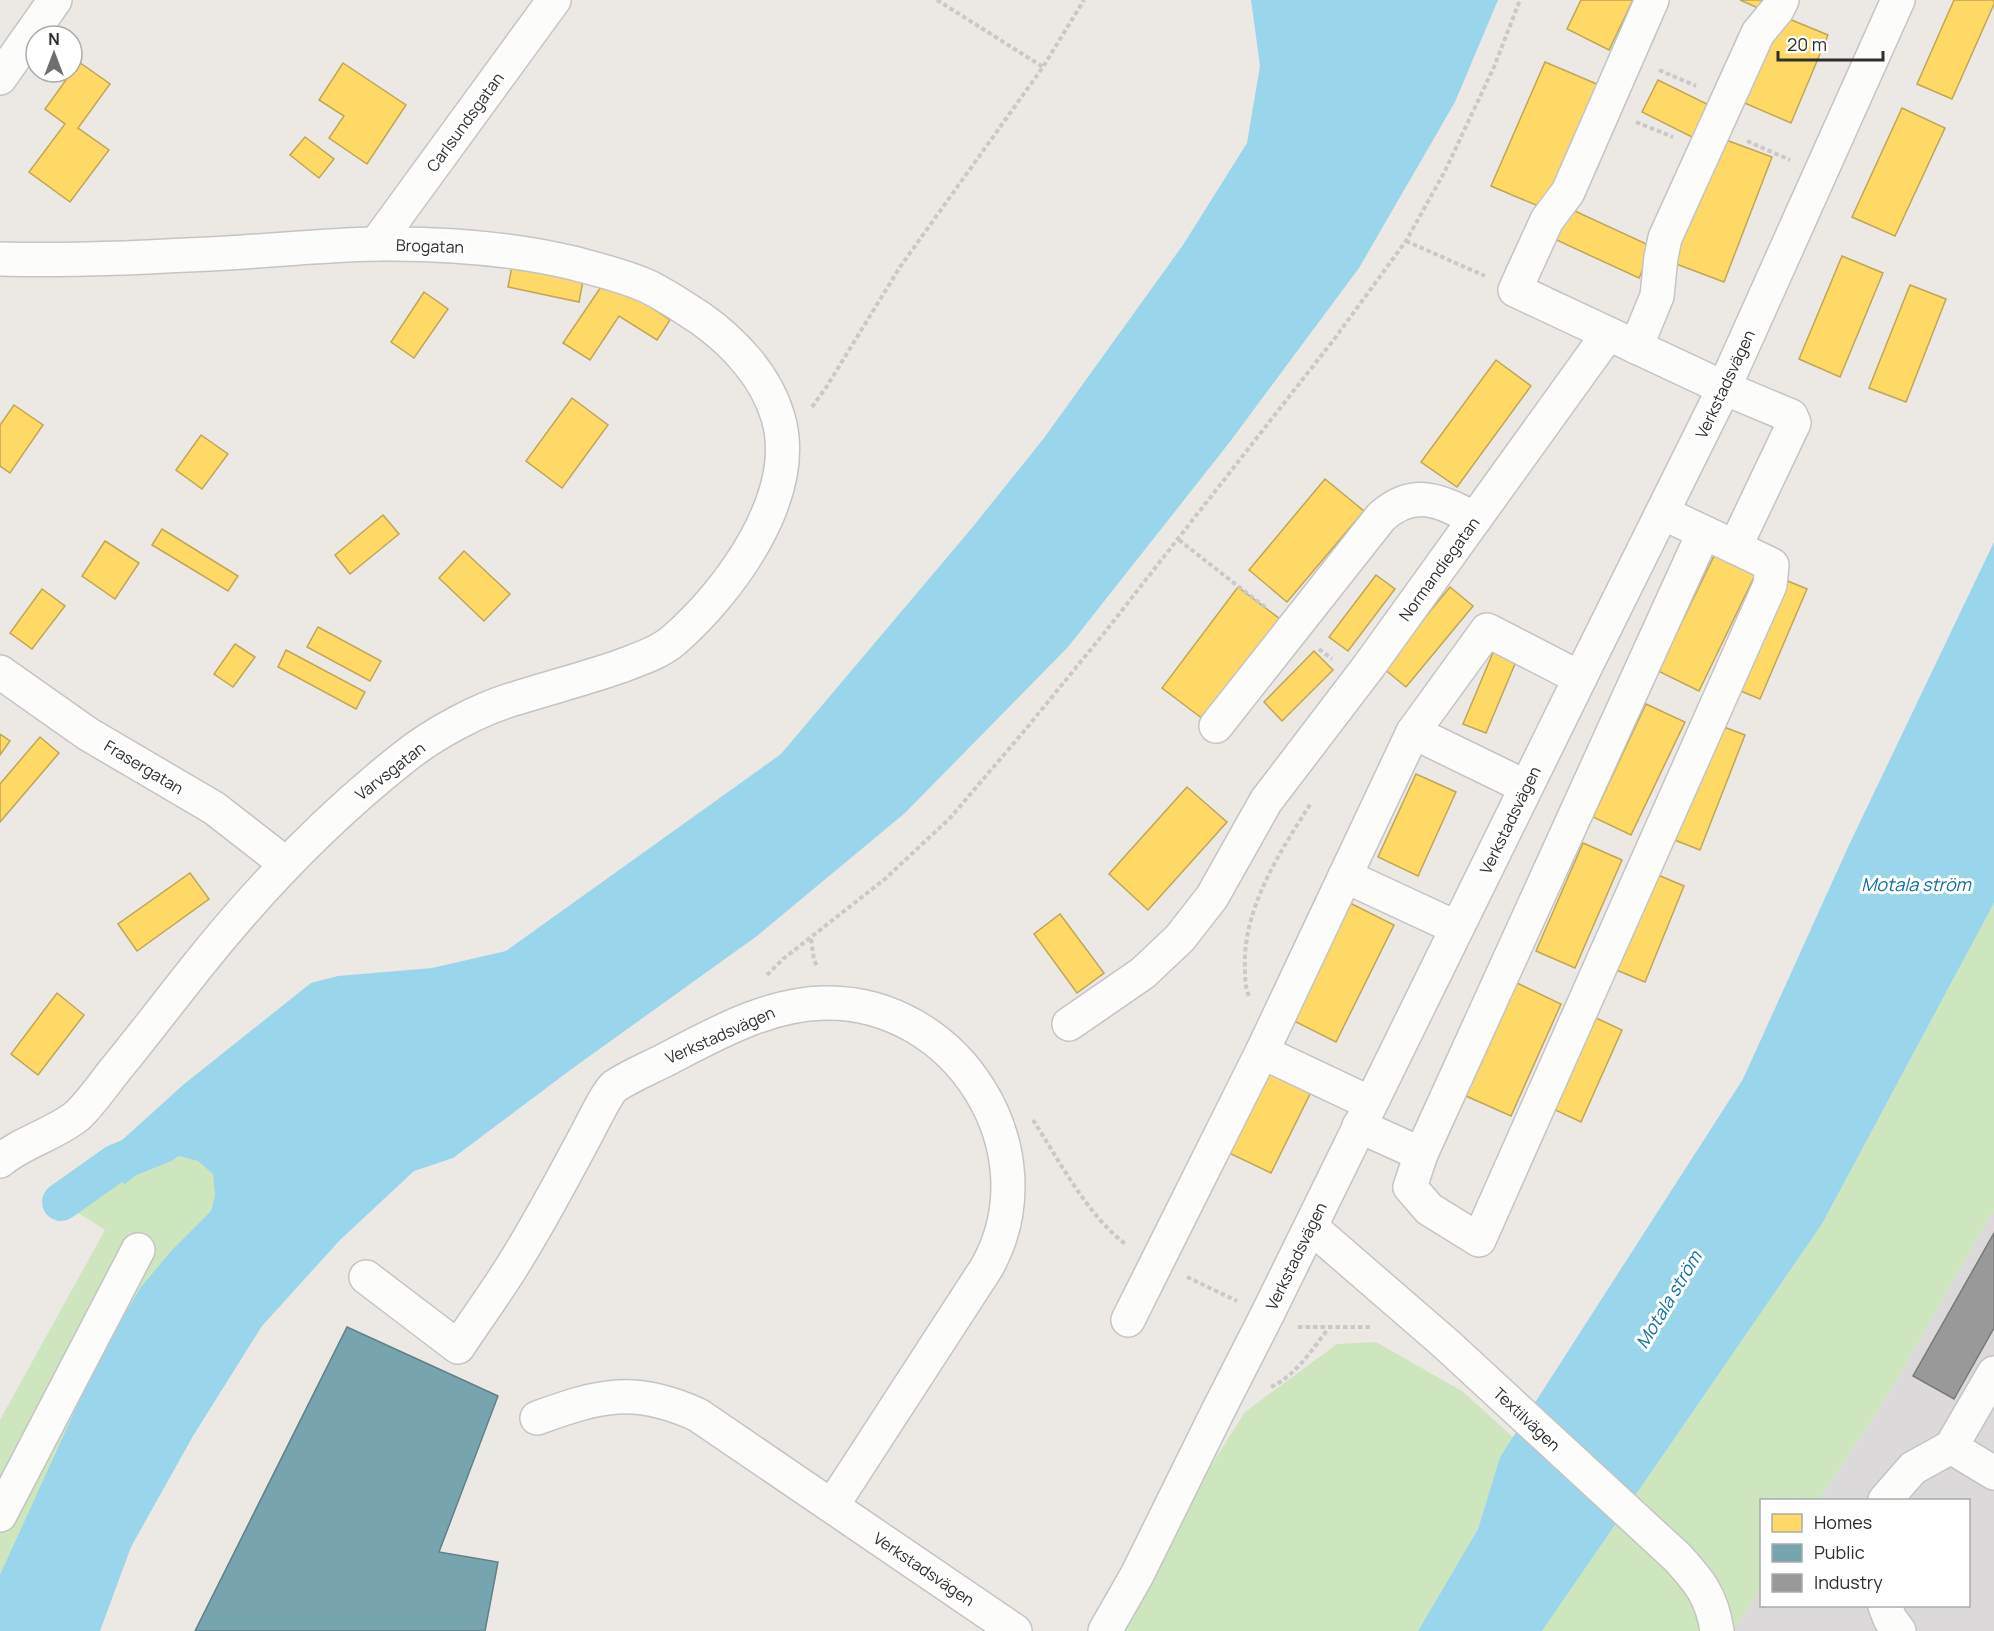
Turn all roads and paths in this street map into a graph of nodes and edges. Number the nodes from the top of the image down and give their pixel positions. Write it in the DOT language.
graph roads {
  1 [pos="55,0"];
  2 [pos="554,0"];
  3 [pos="937,0"];
  4 [pos="1084,0"];
  5 [pos="1520,0"];
  6 [pos="1652,0"];
  7 [pos="1782,0"];
  8 [pos="1887,3"];
  9 [pos="1629,56"];
  10 [pos="1043,68"];
  11 [pos="0,78"];
  12 [pos="1604,108"];
  13 [pos="1716,126"];
  14 [pos="1821,173"];
  15 [pos="1406,241"];
  16 [pos="376,244"];
  17 [pos="0,259"];
  18 [pos="1515,290"];
  19 [pos="1622,341"];
  20 [pos="1725,388"];
  21 [pos="783,434"];
  22 [pos="1663,513"];
  23 [pos="1475,519"];
  24 [pos="1703,534"];
  25 [pos="1735,547"];
  26 [pos="0,672"];
  27 [pos="1580,678"];
  28 [pos="1216,726"];
  29 [pos="1413,732"];
  30 [pos="1526,787"];
  31 [pos="1317,794"];
  32 [pos="286,864"];
  33 [pos="1345,876"];
  34 [pos="1457,928"];
  35 [pos="1278,1020"];
  36 [pos="744,1022"];
  37 [pos="1069,1024"];
  38 [pos="1262,1052"];
  39 [pos="985,1098"];
  40 [pos="1365,1115"];
  41 [pos="1421,1154"];
  42 [pos="0,1161"];
  43 [pos="1311,1227"];
  44 [pos="138,1250"];
  45 [pos="1158,1263"];
  46 [pos="366,1277"];
  47 [pos="1128,1320"];
  48 [pos="1328,1328"];
  49 [pos="1994,1373"];
  50 [pos="1218,1411"];
  51 [pos="537,1418"];
  52 [pos="1951,1447"];
  53 [pos="1994,1473"];
  54 [pos="1886,1499"];
  55 [pos="832,1506"];
  56 [pos="0,1515"];
  57 [pos="1886,1607"];
  58 [pos="1015,1631"];
  59 [pos="1105,1631"];
  60 [pos="1718,1631"];
  61 [pos="1899,1631"];
  1 -- 11 [label="street"];
  2 -- 16 [label="street, Carlsundsgatan"];
  3 -- 10 [label="path"];
  4 -- 10 [label="path"];
  5 -- 15 [label="path"];
  6 -- 9 [label="street"];
  7 -- 13 [label="street, Normandiegatan"];
  8 -- 14 [label="street, Verkstadsvägen"];
  9 -- 12 [label="street"];
  9 -- 13 [label="path"];
  10 -- 21 [label="path"];
  12 -- 13 [label="path"];
  12 -- 18 [label="street"];
  13 -- 14 [label="path"];
  13 -- 19 [label="street, Normandiegatan"];
  14 -- 20 [label="street, Verkstadsvägen"];
  15 -- 18 [label="path"];
  15 -- 36 [label="path"];
  16 -- 17 [label="street, Brogatan"];
  16 -- 21 [label="street, Brogatan"];
  18 -- 19 [label="street"];
  19 -- 20 [label="street"];
  19 -- 23 [label="street, Normandiegatan"];
  20 -- 22 [label="street, Verkstadsvägen"];
  20 -- 25 [label="street"];
  21 -- 32 [label="street, Varvsgatan"];
  22 -- 24 [label="street"];
  22 -- 27 [label="street, Verkstadsvägen"];
  23 -- 28 [label="street"];
  23 -- 37 [label="street, Normandiegatan"];
  24 -- 25 [label="street"];
  24 -- 41 [label="street"];
  25 -- 41 [label="street"];
  26 -- 32 [label="street, Frasergatan"];
  27 -- 29 [label="street"];
  27 -- 30 [label="street, Verkstadsvägen"];
  29 -- 30 [label="street"];
  29 -- 33 [label="street"];
  30 -- 34 [label="street, Verkstadsvägen"];
  31 -- 35 [label="path"];
  32 -- 42 [label="street, Varvsgatan"];
  33 -- 34 [label="street"];
  33 -- 35 [label="street"];
  34 -- 40 [label="street, Verkstadsvägen"];
  35 -- 38 [label="street"];
  36 -- 39 [label="street, Verkstadsvägen"];
  36 -- 46 [label="street, Verkstadsvägen"];
  38 -- 40 [label="street"];
  38 -- 45 [label="street"];
  39 -- 45 [label="path"];
  39 -- 55 [label="street, Verkstadsvägen"];
  40 -- 41 [label="street"];
  40 -- 43 [label="street, Verkstadsvägen"];
  43 -- 50 [label="street, Verkstadsvägen"];
  43 -- 60 [label="street, Textilvägen"];
  44 -- 56 [label="street"];
  45 -- 47 [label="street"];
  48 -- 50 [label="path"];
  49 -- 52 [label="street"];
  50 -- 59 [label="street, Verkstadsvägen"];
  51 -- 55 [label="street, Verkstadsvägen"];
  52 -- 53 [label="street"];
  52 -- 54 [label="street"];
  55 -- 58 [label="street, Verkstadsvägen"];
  57 -- 61 [label="street"];
}
